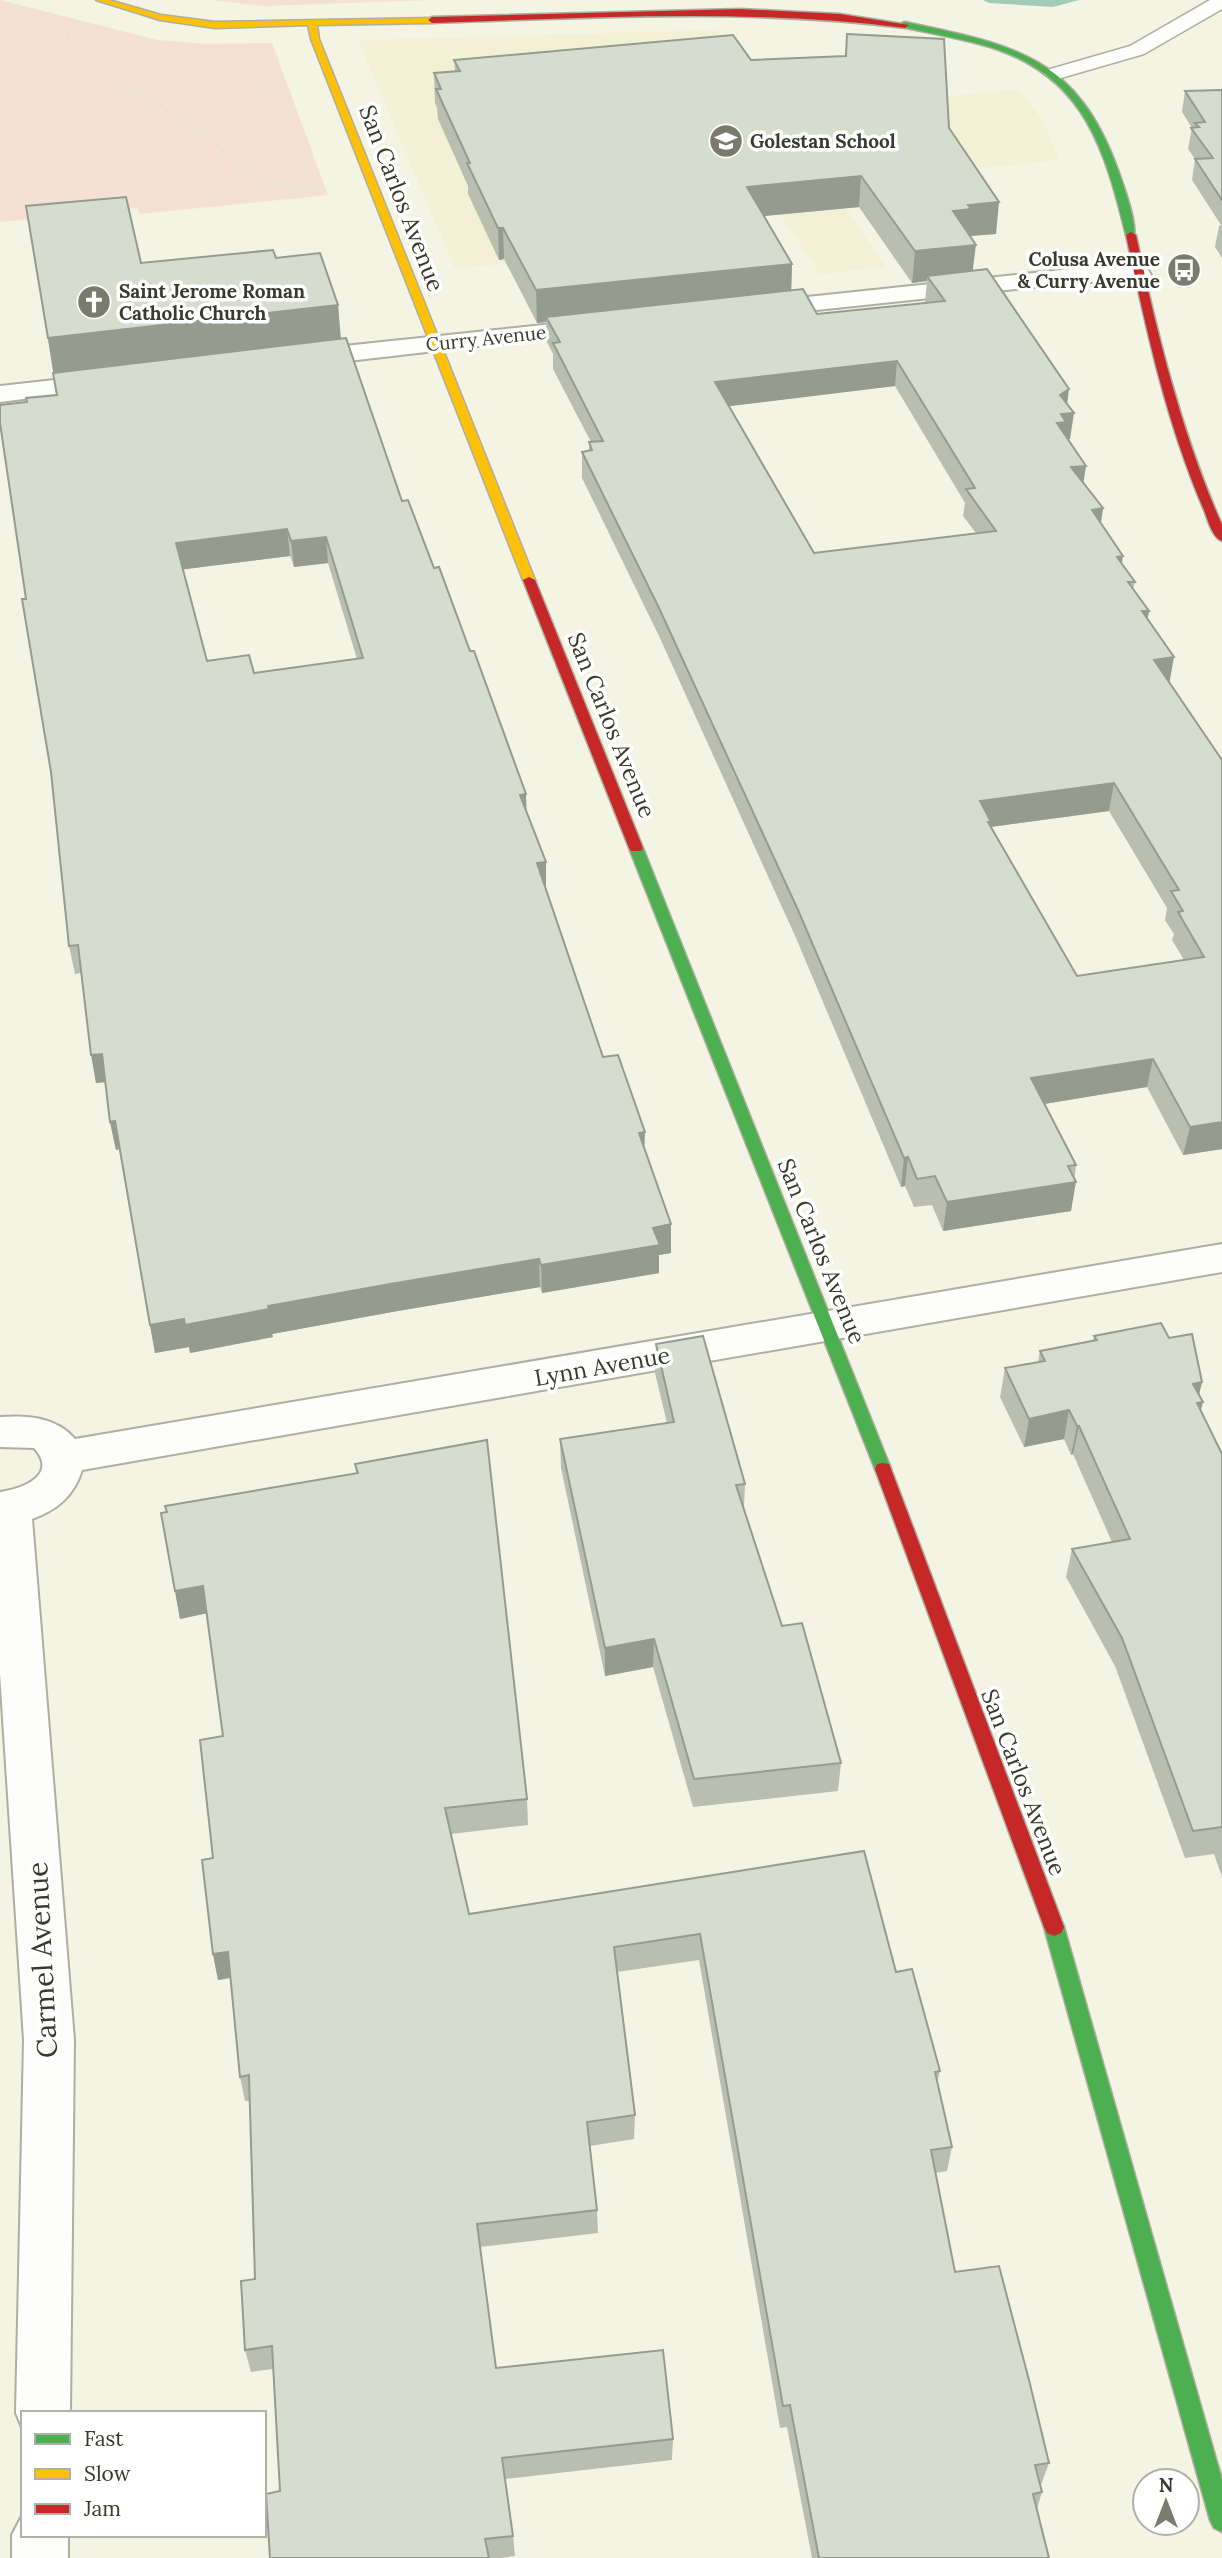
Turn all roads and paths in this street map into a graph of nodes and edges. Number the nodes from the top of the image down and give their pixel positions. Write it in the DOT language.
graph roads {
  1 [pos="101,0"];
  2 [pos="1222,1"];
  3 [pos="312,23"];
  4 [pos="1054,74"];
  5 [pos="375,187"];
  6 [pos="1139,275"];
  7 [pos="739,311"];
  8 [pos="629,323"];
  9 [pos="435,344"];
  10 [pos="267,362"];
  11 [pos="130,379"];
  12 [pos="0,394"];
  13 [pos="1222,538"];
  14 [pos="1222,1258"];
  15 [pos="827,1328"];
  16 [pos="0,1429"];
  17 [pos="63,1457"];
  18 [pos="5,1508"];
  19 [pos="43,2411"];
  20 [pos="1222,2520"];
  21 [pos="40,2537"];
  22 [pos="40,2558"];
  1 -- 3 [label="street"];
  1 -- 5 [label="path"];
  2 -- 4 [label="lane"];
  3 -- 4 [label="street"];
  3 -- 5 [label="street, San Carlos Avenue"];
  4 -- 6 [label="street"];
  5 -- 9 [label="street, San Carlos Avenue"];
  6 -- 7 [label="street"];
  6 -- 13 [label="street"];
  8 -- 9 [label="street, Curry Avenue"];
  9 -- 10 [label="street, Curry Avenue"];
  9 -- 15 [label="street, San Carlos Avenue"];
  11 -- 12 [label="street"];
  14 -- 15 [label="street, Lynn Avenue"];
  15 -- 17 [label="street, Lynn Avenue"];
  15 -- 20 [label="street, San Carlos Avenue"];
  16 -- 17 [label="street"];
  17 -- 18 [label="street"];
  18 -- 19 [label="street, Carmel Avenue"];
  21 -- 22 [label="street"];
}
